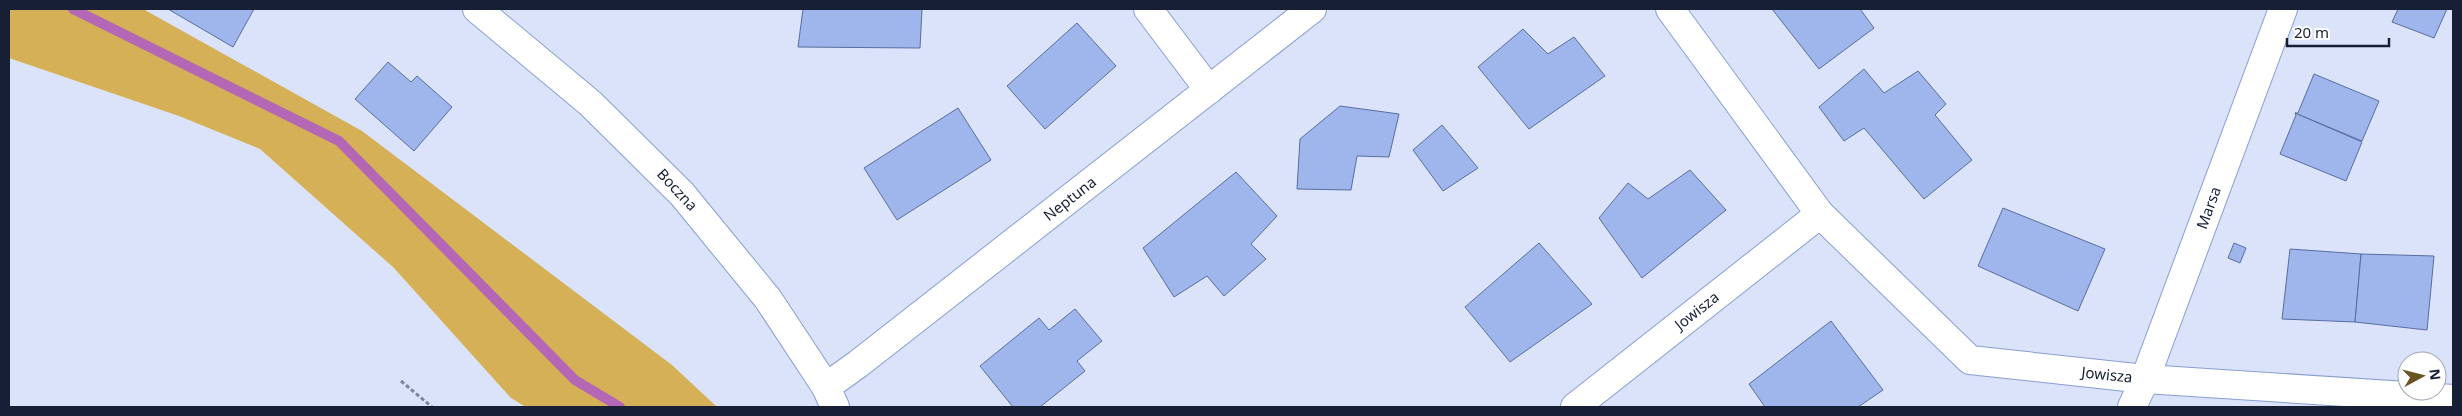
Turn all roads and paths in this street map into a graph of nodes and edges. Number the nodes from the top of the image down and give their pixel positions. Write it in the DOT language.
graph roads {
  1 [pos="477,9"];
  2 [pos="1148,9"];
  3 [pos="1312,9"];
  4 [pos="1670,9"];
  5 [pos="2283,9"];
  6 [pos="1209,90"];
  7 [pos="1820,214"];
  8 [pos="2145,379"];
  9 [pos="401,381"];
  10 [pos="830,397"];
  11 [pos="2453,399"];
  12 [pos="432,407"];
  13 [pos="1575,407"];
  14 [pos="2132,407"];
  1 -- 10 [label="street, Boczna"];
  2 -- 6 [label="street"];
  3 -- 6 [label="street, Neptuna"];
  4 -- 7 [label="street, Jowisza"];
  5 -- 8 [label="street, Marsa"];
  6 -- 10 [label="street, Neptuna"];
  7 -- 8 [label="street, Jowisza"];
  7 -- 13 [label="street, Jowisza"];
  8 -- 11 [label="street, Jowisza"];
  8 -- 14 [label="street, Marsa"];
  9 -- 12 [label="path"];
}
